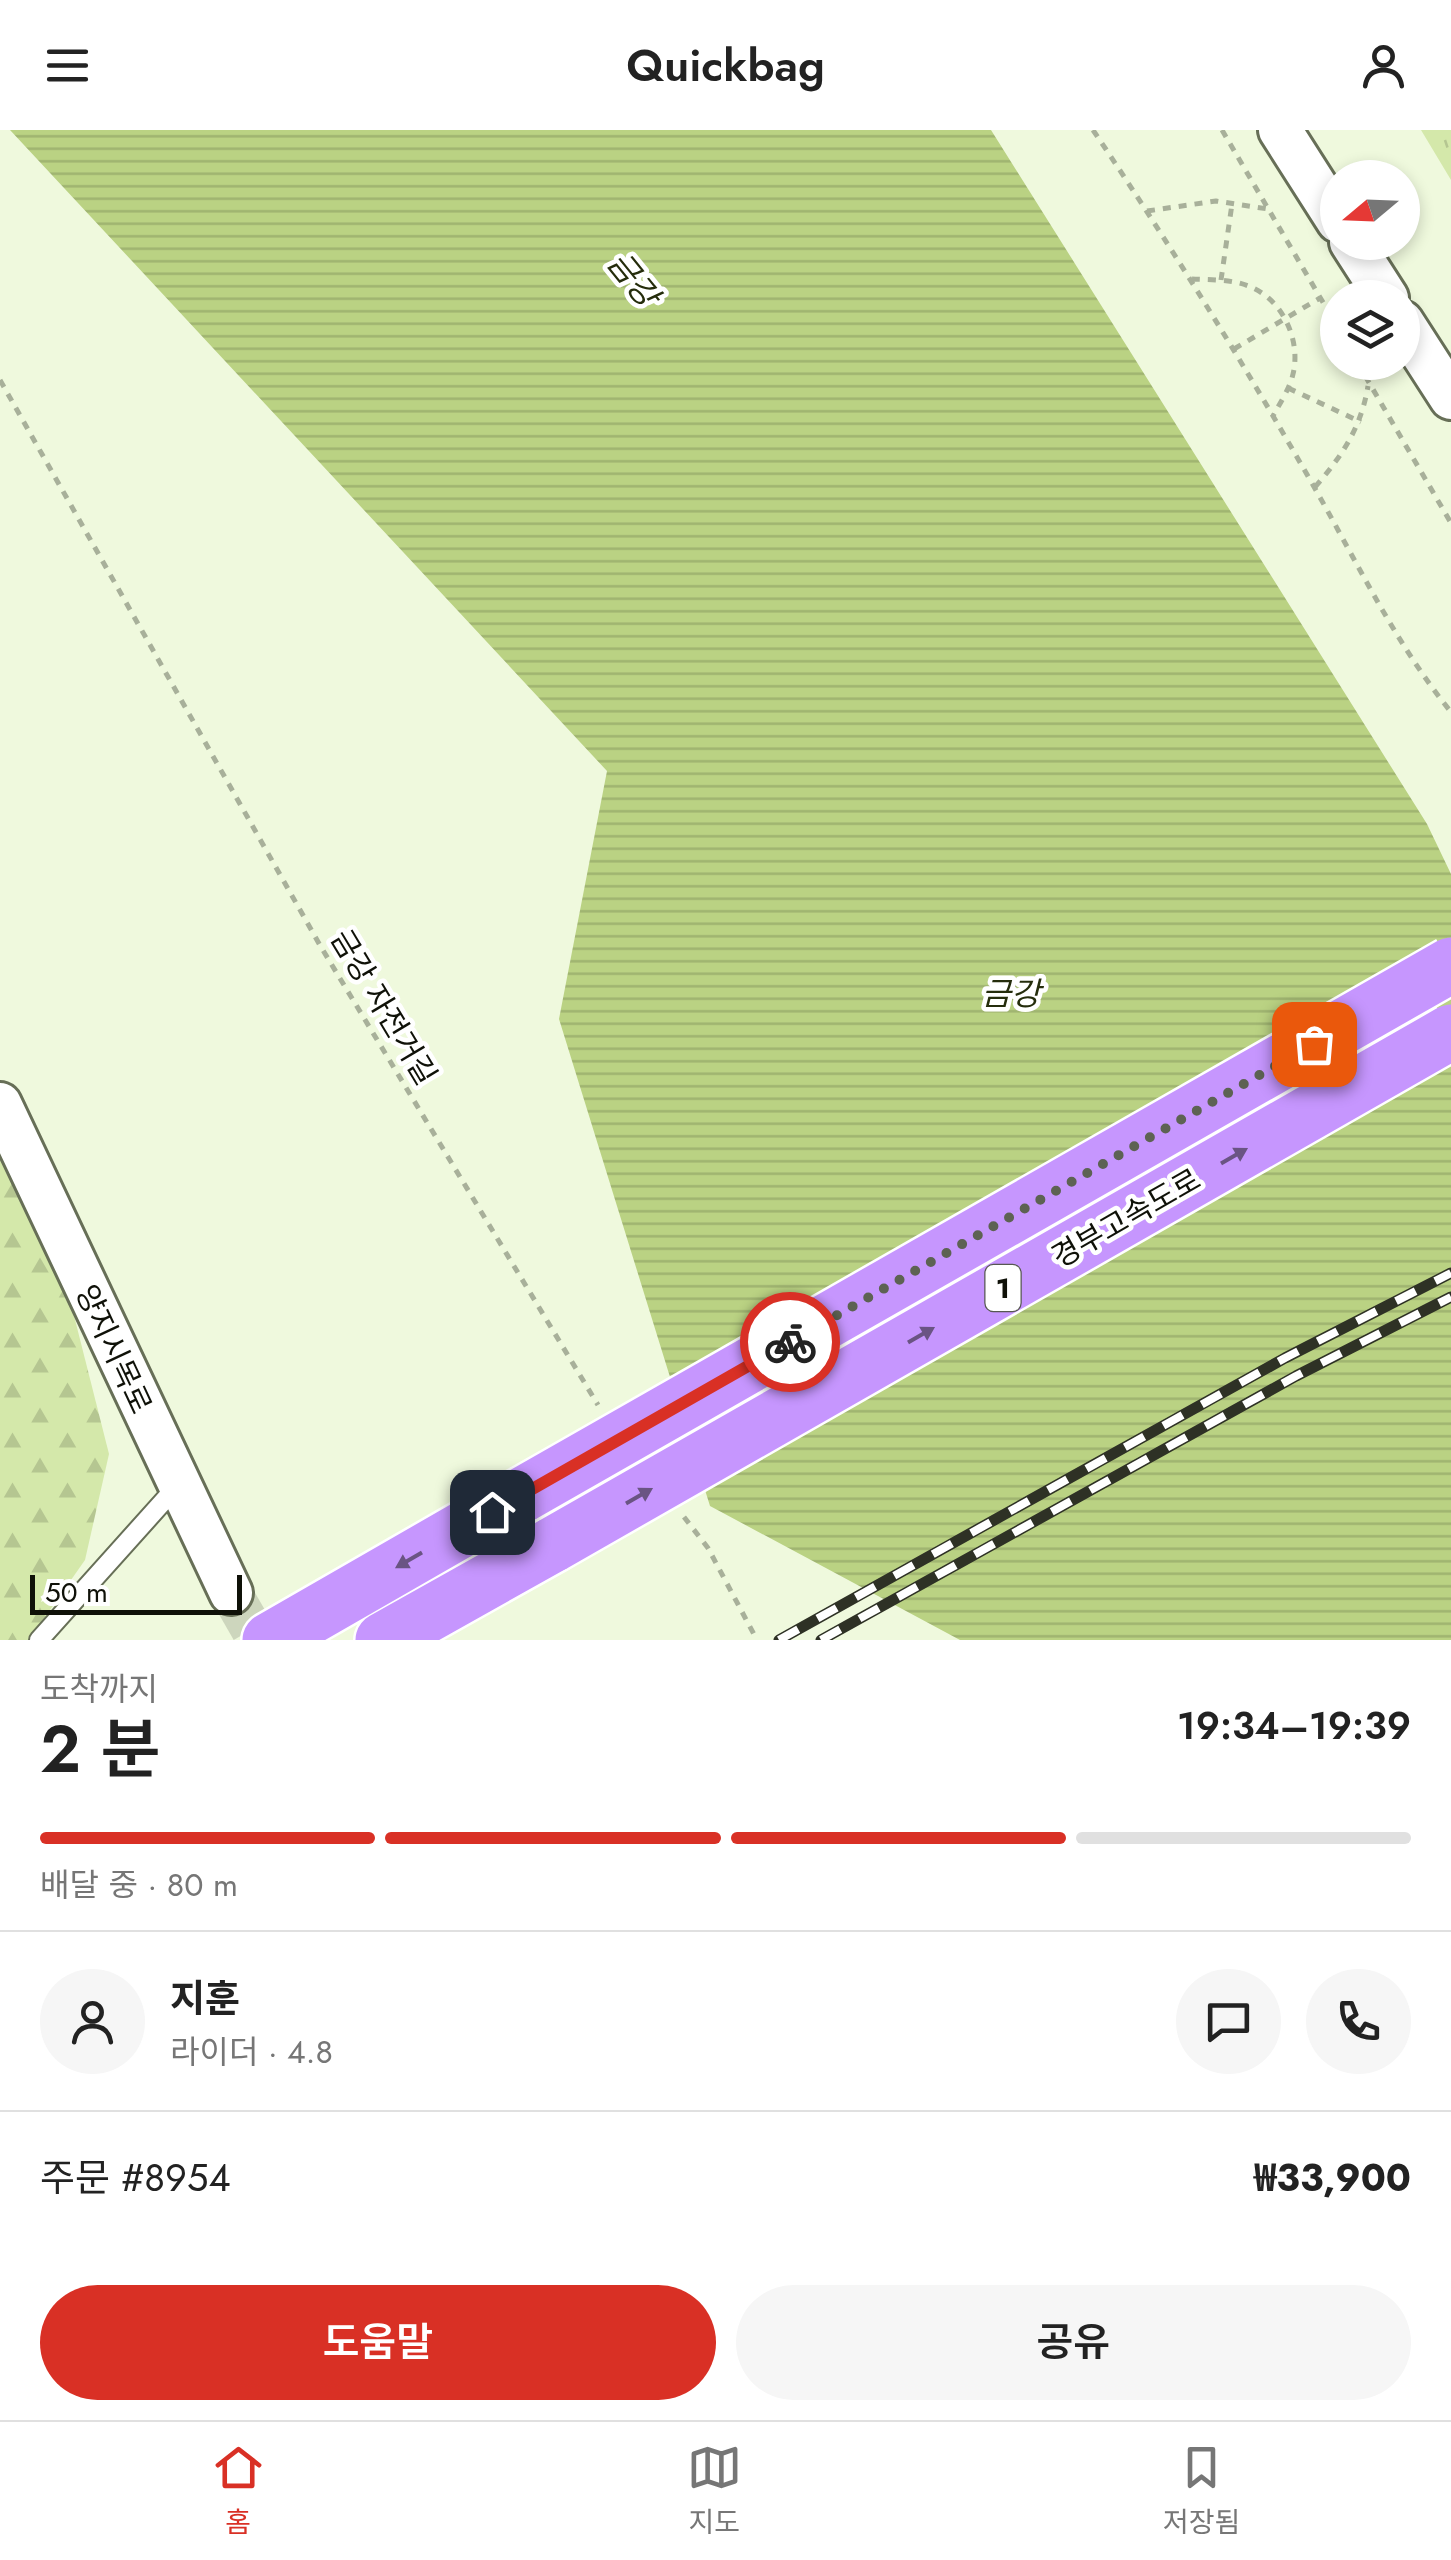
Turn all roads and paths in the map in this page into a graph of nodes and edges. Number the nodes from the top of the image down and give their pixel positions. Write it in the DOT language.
graph roads {
  1 [pos="1092,130"];
  2 [pos="1222,130"];
  3 [pos="1280,130"];
  4 [pos="1320,193"];
  5 [pos="1232,203"];
  6 [pos="1269,209"];
  7 [pos="1147,211"];
  8 [pos="1191,279"];
  9 [pos="1221,280"];
  10 [pos="1320,298"];
  11 [pos="1284,319"];
  12 [pos="1234,349"];
  13 [pos="1420,350"];
  14 [pos="0,380"];
  15 [pos="1366,380"];
  16 [pos="1368,384"];
  17 [pos="1288,388"];
  18 [pos="1451,398"];
  19 [pos="1273,416"];
  20 [pos="1361,422"];
  21 [pos="1314,488"];
  22 [pos="1451,524"];
  23 [pos="1451,712"];
  24 [pos="1451,965"];
  25 [pos="1451,1032"];
  26 [pos="0,1104"];
  27 [pos="609,1419"];
  28 [pos="178,1484"];
  29 [pos="675,1505"];
  30 [pos="232,1592"];
  31 [pos="39,1640"];
  32 [pos="270,1640"];
  33 [pos="383,1640"];
  34 [pos="757,1640"];
  1 -- 7 [label="path"];
  2 -- 6 [label="path"];
  3 -- 4 [label="street"];
  5 -- 6 [label="path"];
  5 -- 7 [label="path"];
  5 -- 9 [label="path"];
  6 -- 10 [label="path"];
  7 -- 8 [label="path"];
  8 -- 9 [label="path"];
  8 -- 12 [label="path"];
  9 -- 11 [label="path"];
  10 -- 11 [label="path"];
  11 -- 12 [label="path"];
  11 -- 17 [label="path"];
  12 -- 19 [label="path"];
  13 -- 18 [label="street"];
  14 -- 27 [label="path, 금강 자전거길"];
  15 -- 16 [label="path"];
  16 -- 20 [label="path"];
  16 -- 22 [label="path"];
  17 -- 19 [label="path"];
  17 -- 20 [label="path"];
  19 -- 21 [label="path"];
  20 -- 21 [label="path"];
  21 -- 23 [label="path"];
  24 -- 32 [label="highway, 경부고속도로 / 1, one-way, bridge"];
  33 -- 25 [label="highway, 경부고속도로 / 1, one-way, bridge"];
  26 -- 28 [label="street, 양지시목로"];
  28 -- 30 [label="street, 양지시목로"];
  28 -- 31 [label="lane"];
  29 -- 34 [label="path"];
}
